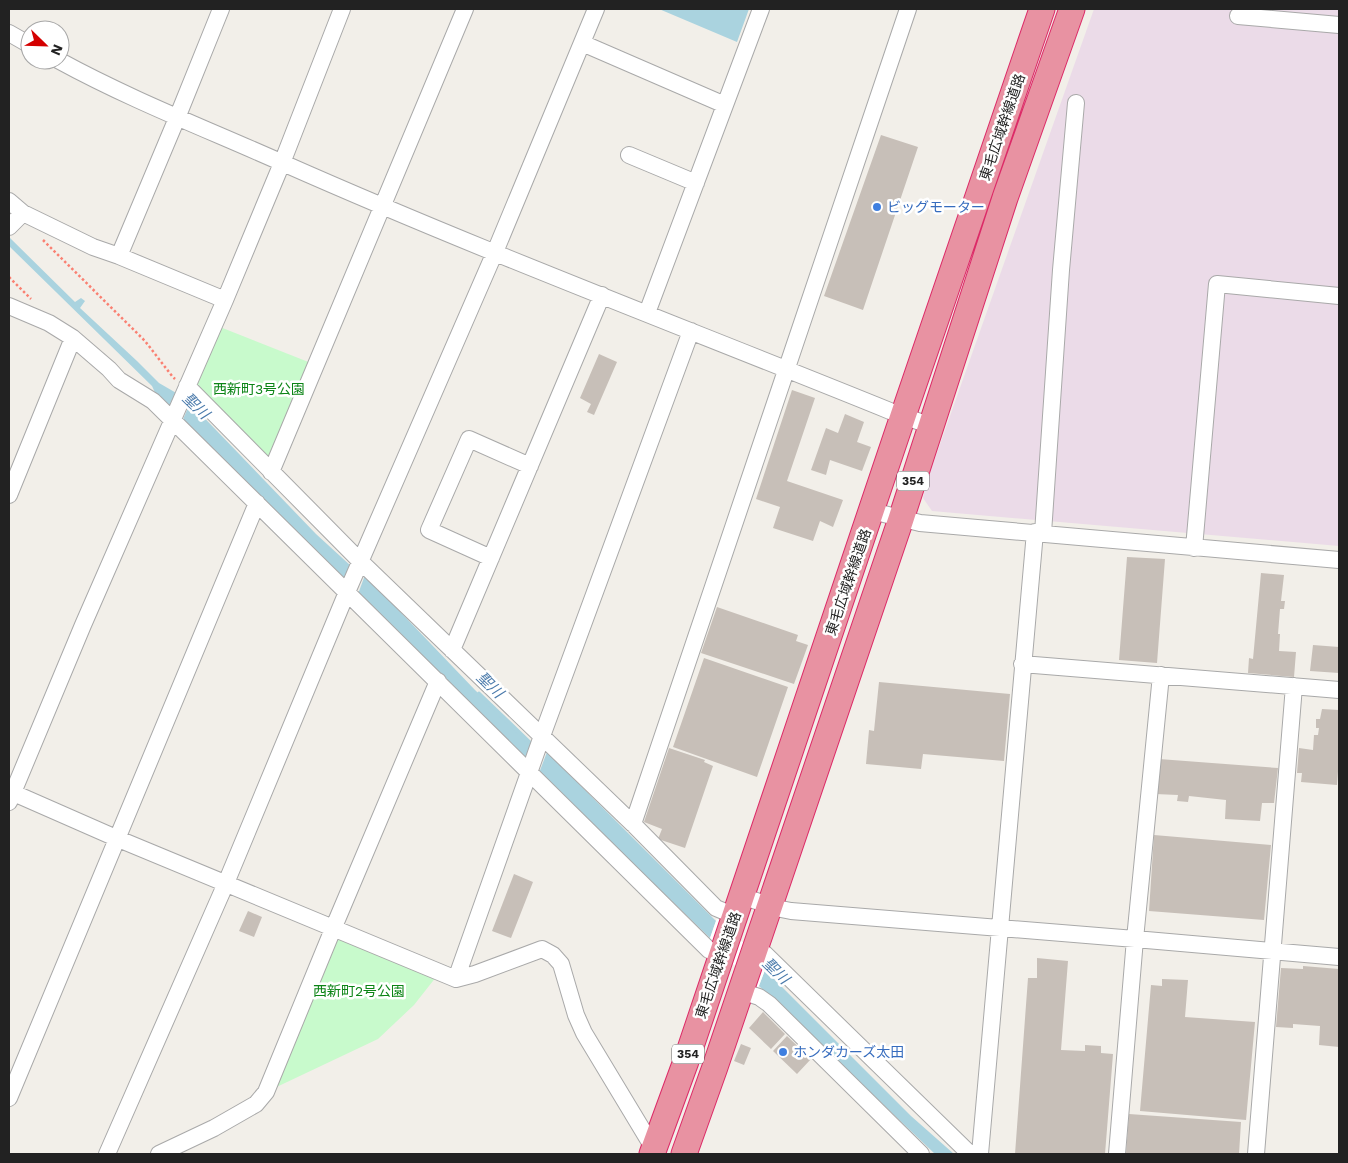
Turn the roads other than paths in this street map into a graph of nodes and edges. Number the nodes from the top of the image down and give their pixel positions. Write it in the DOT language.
graph roads {
  1 [pos="220,9"];
  2 [pos="342,9"];
  3 [pos="465,9"];
  4 [pos="596,9"];
  5 [pos="761,9"];
  6 [pos="908,9"];
  7 [pos="1042,9"];
  8 [pos="1072,9"];
  9 [pos="1238,16"];
  10 [pos="1339,25"];
  11 [pos="9,33"];
  12 [pos="20,39"];
  13 [pos="582,43"];
  14 [pos="70,67"];
  15 [pos="1076,103"];
  16 [pos="725,105"];
  17 [pos="177,118"];
  18 [pos="629,155"];
  19 [pos="282,163"];
  20 [pos="696,183"];
  21 [pos="9,201"];
  22 [pos="382,207"];
  23 [pos="20,220"];
  24 [pos="495,252"];
  25 [pos="119,256"];
  26 [pos="602,295"];
  27 [pos="1339,296"];
  28 [pos="225,300"];
  29 [pos="9,306"];
  30 [pos="647,313"];
  31 [pos="691,331"];
  32 [pos="72,338"];
  33 [pos="787,370"];
  34 [pos="185,392"];
  35 [pos="903,416"];
  36 [pos="174,419"];
  37 [pos="932,426"];
  38 [pos="530,466"];
  39 [pos="271,472"];
  40 [pos="9,495"];
  41 [pos="257,503"];
  42 [pos="872,511"];
  43 [pos="901,519"];
  44 [pos="1039,532"];
  45 [pos="1194,548"];
  46 [pos="491,558"];
  47 [pos="1339,560"];
  48 [pos="359,563"];
  49 [pos="347,590"];
  50 [pos="452,650"];
  51 [pos="1022,664"];
  52 [pos="1161,675"];
  53 [pos="438,681"];
  54 [pos="1294,686"];
  55 [pos="1339,690"];
  56 [pos="541,739"];
  57 [pos="530,768"];
  58 [pos="10,796"];
  59 [pos="633,824"];
  60 [pos="116,838"];
  61 [pos="226,883"];
  62 [pos="770,906"];
  63 [pos="735,914"];
  64 [pos="333,929"];
  65 [pos="1000,929"];
  66 [pos="1135,939"];
  67 [pos="754,950"];
  68 [pos="1273,952"];
  69 [pos="721,954"];
  70 [pos="1339,957"];
  71 [pos="456,978"];
  72 [pos="743,984"];
  73 [pos="9,1098"];
  74 [pos="655,1152"];
  75 [pos="107,1154"];
  76 [pos="159,1154"];
  77 [pos="684,1154"];
  78 [pos="921,1154"];
  79 [pos="970,1154"];
  80 [pos="980,1154"];
  81 [pos="1116,1154"];
  82 [pos="1256,1154"];
  1 -- 17 [label="street"];
  2 -- 19 [label="street"];
  3 -- 22 [label="street"];
  4 -- 13 [label="street"];
  5 -- 16 [label="street"];
  6 -- 33 [label="street"];
  7 -- 35 [label="highway, 東毛広域幹線道路 / 354"];
  8 -- 37 [label="highway, 東毛広域幹線道路 / 354"];
  9 -- 10 [label="street"];
  11 -- 12 [label="street"];
  13 -- 16 [label="street"];
  13 -- 24 [label="street"];
  14 -- 17 [label="street"];
  15 -- 44 [label="street"];
  16 -- 20 [label="street"];
  17 -- 19 [label="street"];
  17 -- 25 [label="street"];
  18 -- 20 [label="street"];
  19 -- 22 [label="street"];
  19 -- 28 [label="street"];
  20 -- 30 [label="street"];
  21 -- 23 [label="street"];
  22 -- 24 [label="street"];
  22 -- 39 [label="street"];
  23 -- 25 [label="street"];
  24 -- 26 [label="street"];
  24 -- 48 [label="street"];
  25 -- 28 [label="street"];
  26 -- 30 [label="street"];
  26 -- 38 [label="street"];
  27 -- 45 [label="street"];
  28 -- 34 [label="street"];
  29 -- 32 [label="street"];
  30 -- 31 [label="street"];
  31 -- 33 [label="street"];
  31 -- 56 [label="street"];
  32 -- 36 [label="street"];
  32 -- 40 [label="street"];
  33 -- 35 [label="street"];
  33 -- 59 [label="street"];
  34 -- 36 [label="street"];
  34 -- 39 [label="street"];
  35 -- 37 [label="street"];
  35 -- 42 [label="highway, 東毛広域幹線道路 / 354"];
  36 -- 41 [label="street"];
  36 -- 58 [label="street"];
  37 -- 43 [label="highway, 東毛広域幹線道路 / 354"];
  38 -- 46 [label="street"];
  38 -- 46 [label="street"];
  39 -- 48 [label="street"];
  41 -- 49 [label="street"];
  41 -- 60 [label="street"];
  42 -- 43 [label="street"];
  42 -- 63 [label="highway, 東毛広域幹線道路 / 354"];
  43 -- 44 [label="street"];
  43 -- 62 [label="highway, 東毛広域幹線道路 / 354"];
  44 -- 45 [label="street"];
  44 -- 51 [label="street"];
  45 -- 47 [label="street"];
  46 -- 50 [label="street"];
  48 -- 49 [label="street"];
  48 -- 50 [label="street"];
  49 -- 53 [label="street"];
  49 -- 61 [label="street"];
  50 -- 56 [label="street"];
  51 -- 52 [label="street"];
  51 -- 65 [label="street"];
  52 -- 54 [label="street"];
  52 -- 66 [label="street"];
  53 -- 57 [label="street"];
  53 -- 64 [label="street"];
  54 -- 55 [label="street"];
  54 -- 68 [label="street"];
  56 -- 57 [label="street"];
  56 -- 59 [label="street"];
  57 -- 69 [label="street"];
  57 -- 71 [label="street"];
  58 -- 60 [label="street"];
  59 -- 63 [label="street"];
  60 -- 61 [label="street"];
  60 -- 73 [label="street"];
  61 -- 64 [label="street"];
  61 -- 75 [label="street"];
  62 -- 63 [label="street"];
  62 -- 65 [label="street"];
  62 -- 67 [label="highway, 東毛広域幹線道路 / 354"];
  63 -- 69 [label="highway, 東毛広域幹線道路 / 354"];
  64 -- 71 [label="street"];
  64 -- 76 [label="street"];
  65 -- 66 [label="street"];
  65 -- 80 [label="street"];
  66 -- 68 [label="street"];
  66 -- 81 [label="street"];
  67 -- 72 [label="highway, 東毛広域幹線道路 / 354"];
  67 -- 79 [label="street"];
  68 -- 70 [label="street"];
  68 -- 82 [label="street"];
  69 -- 74 [label="highway, 東毛広域幹線道路 / 354"];
  71 -- 74 [label="street"];
  72 -- 77 [label="highway, 東毛広域幹線道路 / 354"];
  72 -- 78 [label="street"];
}
